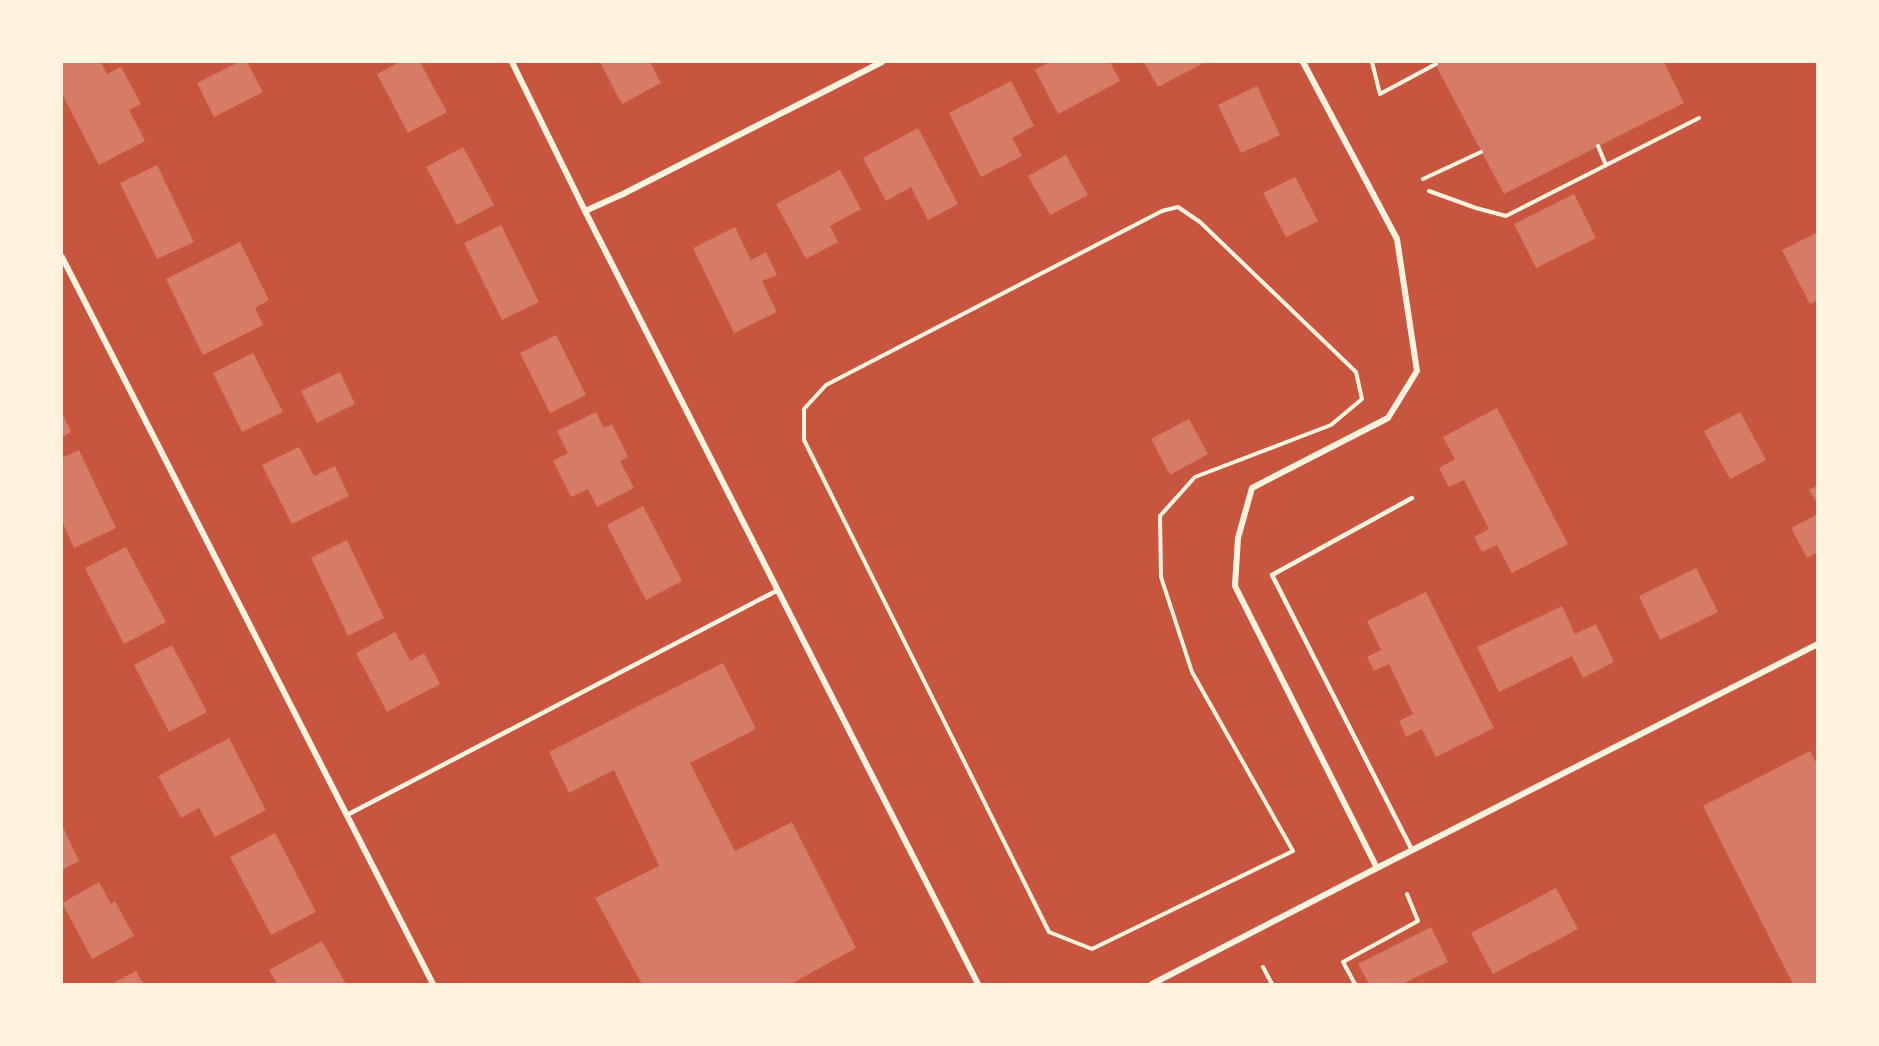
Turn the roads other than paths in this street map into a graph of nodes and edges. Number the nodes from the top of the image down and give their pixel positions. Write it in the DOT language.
graph roads {
  1 [pos="512,62"];
  2 [pos="882,62"];
  3 [pos="1303,62"];
  4 [pos="585,211"];
  5 [pos="62,257"];
  6 [pos="1412,498"];
  7 [pos="778,590"];
  8 [pos="1818,644"];
  9 [pos="347,815"];
  10 [pos="1412,850"];
  11 [pos="1377,868"];
  12 [pos="434,984"];
  13 [pos="978,984"];
  14 [pos="1152,984"];
  1 -- 4 [label="street"];
  2 -- 4 [label="street"];
  3 -- 11 [label="street"];
  4 -- 7 [label="street"];
  5 -- 9 [label="street"];
  6 -- 10 [label="lane"];
  7 -- 9 [label="lane"];
  7 -- 13 [label="street"];
  8 -- 10 [label="street"];
  9 -- 12 [label="street"];
  10 -- 11 [label="street"];
  11 -- 14 [label="street"];
}
